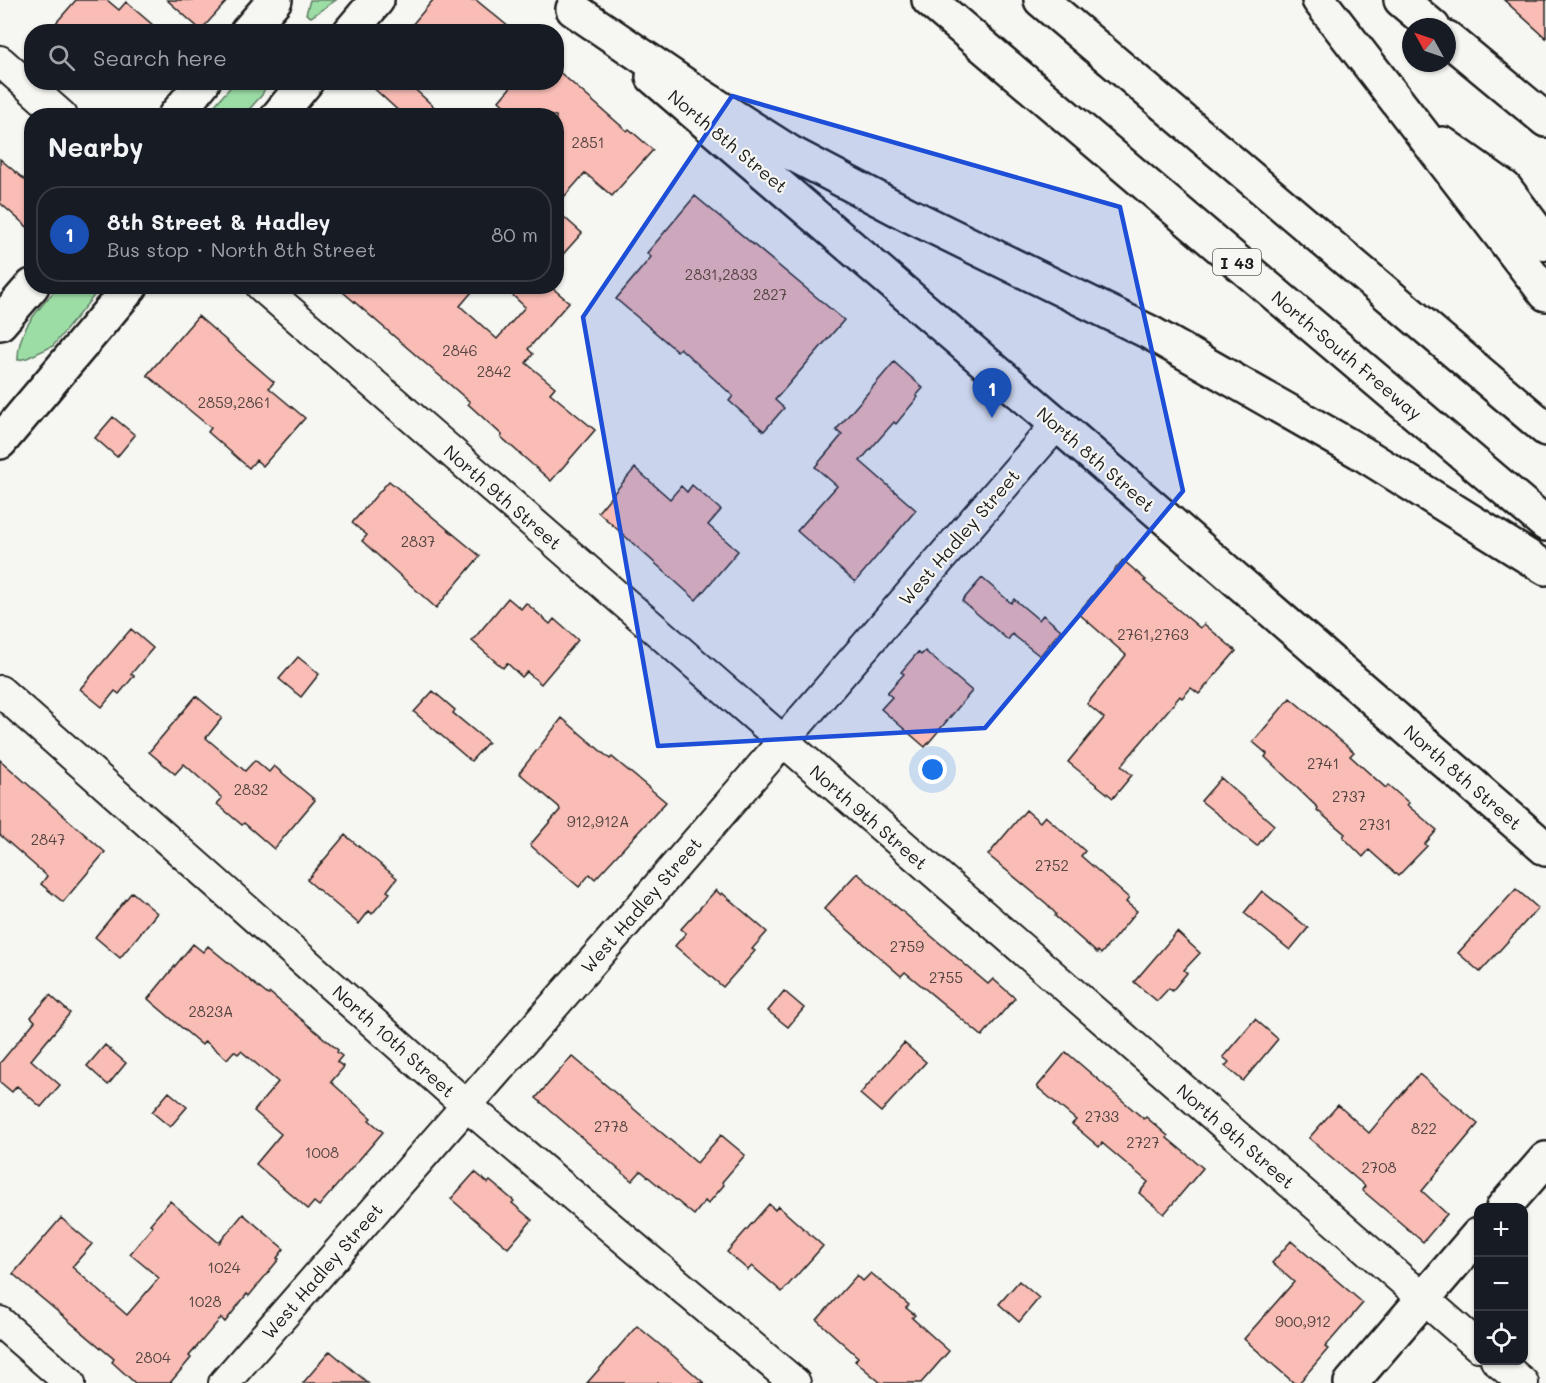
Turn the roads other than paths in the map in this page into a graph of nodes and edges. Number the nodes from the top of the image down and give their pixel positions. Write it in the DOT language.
graph roads {
  1 [pos="275,0"];
  2 [pos="377,0"];
  3 [pos="929,0"];
  4 [pos="1041,0"];
  5 [pos="1319,0"];
  6 [pos="568,4"];
  7 [pos="254,24"];
  8 [pos="357,24"];
  9 [pos="1456,45"];
  10 [pos="0,61"];
  11 [pos="24,82"];
  12 [pos="33,90"];
  13 [pos="196,90"];
  14 [pos="299,90"];
  15 [pos="53,108"];
  16 [pos="182,108"];
  17 [pos="285,108"];
  18 [pos="1546,120"];
  19 [pos="1415,124"];
  20 [pos="1546,243"];
  21 [pos="25,294"];
  22 [pos="124,294"];
  23 [pos="270,294"];
  24 [pos="1546,294"];
  25 [pos="0,323"];
  26 [pos="1056,424"];
  27 [pos="1546,429"];
  28 [pos="0,442"];
  29 [pos="1546,524"];
  30 [pos="1546,568"];
  31 [pos="0,691"];
  32 [pos="782,742"];
  33 [pos="1546,849"];
  34 [pos="466,1105"];
  35 [pos="1546,1160"];
  36 [pos="1507,1203"];
  37 [pos="1474,1241"];
  38 [pos="1422,1298"];
  39 [pos="0,1322"];
  40 [pos="1474,1342"];
  41 [pos="1502,1365"];
  42 [pos="70,1383"];
  43 [pos="224,1383"];
  44 [pos="795,1383"];
  45 [pos="1351,1383"];
  46 [pos="1523,1383"];
  1 -- 7 [label="main road"];
  2 -- 8 [label="main road"];
  3 -- 29 [label="main road, North-South Freeway / I 43"];
  4 -- 27 [label="main road"];
  5 -- 19 [label="main road"];
  6 -- 26 [label="main road, North 8th Street"];
  6 -- 30 [label="main road"];
  9 -- 18 [label="main road"];
  10 -- 11 [label="street"];
  12 -- 15 [label="street"];
  13 -- 16 [label="main road"];
  14 -- 17 [label="main road"];
  19 -- 20 [label="main road"];
  19 -- 24 [label="main road"];
  21 -- 25 [label="main road"];
  22 -- 28 [label="main road"];
  23 -- 32 [label="street, North 9th Street"];
  26 -- 32 [label="street, West Hadley Street"];
  26 -- 33 [label="main road, North 8th Street"];
  31 -- 34 [label="street, North 10th Street"];
  32 -- 34 [label="street, West Hadley Street"];
  32 -- 38 [label="street, North 9th Street"];
  34 -- 43 [label="street, West Hadley Street"];
  34 -- 44 [label="street, North 10th Street"];
  35 -- 36 [label="main road"];
  37 -- 38 [label="main road"];
  38 -- 40 [label="street, North 9th Street"];
  38 -- 45 [label="main road"];
  39 -- 42 [label="street"];
  41 -- 46 [label="street"];
}
